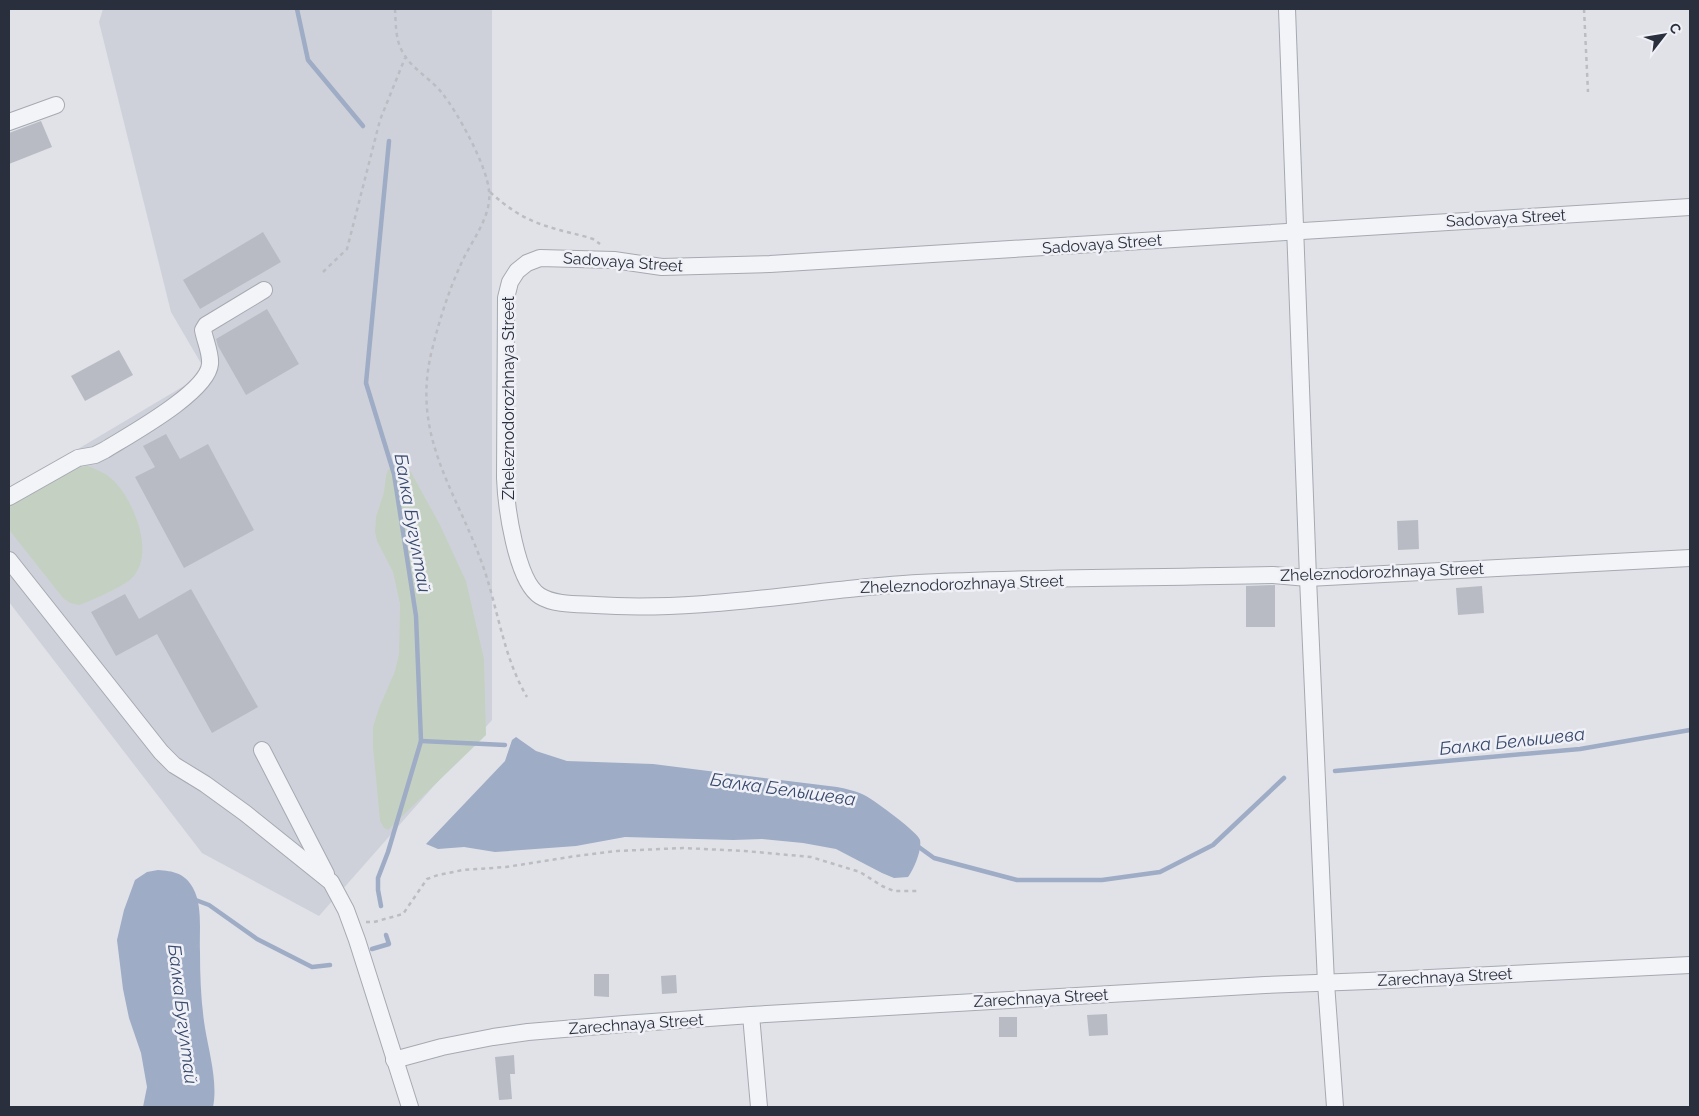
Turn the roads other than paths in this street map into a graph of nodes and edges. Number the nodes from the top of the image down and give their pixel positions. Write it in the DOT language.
graph roads {
  1 [pos="1287,9"];
  2 [pos="56,104"];
  3 [pos="9,122"];
  4 [pos="1690,207"];
  5 [pos="1295,231"];
  6 [pos="517,271"];
  7 [pos="264,290"];
  8 [pos="9,497"];
  9 [pos="1690,558"];
  10 [pos="9,560"];
  11 [pos="1308,578"];
  12 [pos="262,750"];
  13 [pos="331,882"];
  14 [pos="1690,965"];
  15 [pos="1326,983"];
  16 [pos="751,1015"];
  17 [pos="394,1060"];
  18 [pos="410,1107"];
  19 [pos="759,1107"];
  20 [pos="1335,1107"];
  1 -- 5 [label="street"];
  2 -- 3 [label="street"];
  4 -- 5 [label="street, Sadovaya Street"];
  5 -- 6 [label="street, Sadovaya Street"];
  5 -- 11 [label="street"];
  6 -- 11 [label="street, Zheleznodorozhnaya Street"];
  7 -- 8 [label="street"];
  9 -- 11 [label="street, Zheleznodorozhnaya Street"];
  10 -- 13 [label="street"];
  11 -- 15 [label="street"];
  12 -- 13 [label="street"];
  13 -- 17 [label="street"];
  14 -- 15 [label="street, Zarechnaya Street"];
  15 -- 16 [label="street, Zarechnaya Street"];
  15 -- 20 [label="street"];
  16 -- 17 [label="street, Zarechnaya Street"];
  16 -- 19 [label="street"];
  17 -- 18 [label="street"];
}
